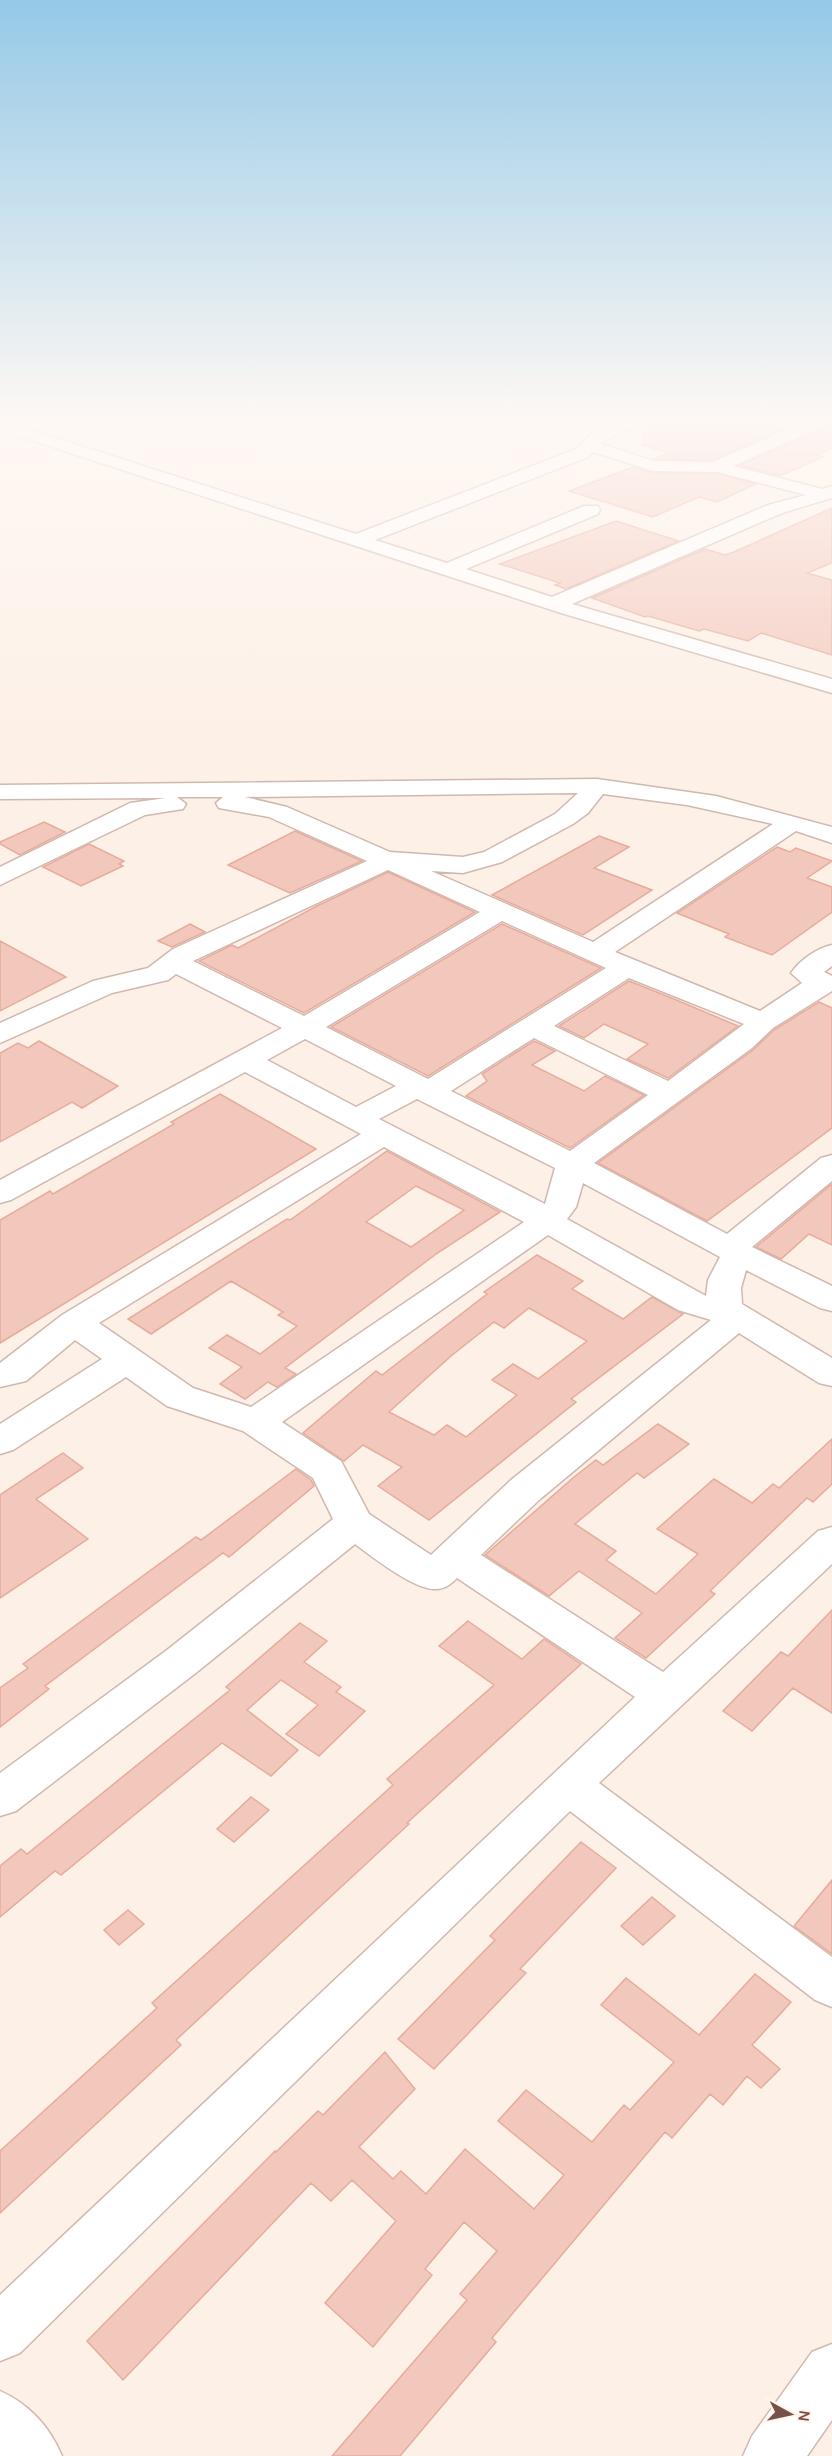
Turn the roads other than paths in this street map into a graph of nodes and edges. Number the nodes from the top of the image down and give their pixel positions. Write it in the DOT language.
graph roads {
  1 [pos="325,530"];
  2 [pos="384,530"];
  3 [pos="544,530"];
  4 [pos="724,530"];
  5 [pos="357,540"];
  6 [pos="448,570"];
  7 [pos="554,604"];
  8 [pos="832,668"];
  9 [pos="810,680"];
  10 [pos="832,686"];
  11 [pos="597,786"];
  12 [pos="0,792"];
  13 [pos="793,822"];
  14 [pos="832,835"];
  15 [pos="389,860"];
  16 [pos="0,877"];
  17 [pos="502,910"];
  18 [pos="595,953"];
  19 [pos="832,953"];
  20 [pos="173,961"];
  21 [pos="627,966"];
  22 [pos="827,985"];
  23 [pos="763,1022"];
  24 [pos="534,1027"];
  25 [pos="304,1028"];
  26 [pos="0,1034"];
  27 [pos="245,1060"];
  28 [pos="429,1091"];
  29 [pos="670,1094"];
  30 [pos="369,1127"];
  31 [pos="572,1164"];
  32 [pos="830,1169"];
  33 [pos="0,1193"];
  34 [pos="547,1221"];
  35 [pos="734,1251"];
  36 [pos="832,1300"];
  37 [pos="731,1313"];
  38 [pos="74,1323"];
  39 [pos="125,1361"];
  40 [pos="832,1374"];
  41 [pos="0,1375"];
  42 [pos="256,1422"];
  43 [pos="0,1441"];
  44 [pos="354,1523"];
  45 [pos="832,1541"];
  46 [pos="454,1557"];
  47 [pos="666,1695"];
  48 [pos="568,1785"];
  49 [pos="0,1797"];
  50 [pos="832,1985"];
  51 [pos="0,2334"];
  52 [pos="832,2372"];
  53 [pos="0,2420"];
  54 [pos="33,2456"];
  55 [pos="772,2456"];
  1 -- 5 [label="street"];
  2 -- 5 [label="street"];
  3 -- 6 [label="street"];
  4 -- 7 [label="street"];
  5 -- 6 [label="street"];
  6 -- 7 [label="street"];
  7 -- 9 [label="street"];
  8 -- 9 [label="street"];
  9 -- 10 [label="street"];
  11 -- 12 [label="street"];
  11 -- 13 [label="street"];
  11 -- 15 [label="street"];
  13 -- 14 [label="street"];
  13 -- 18 [label="street"];
  15 -- 16 [label="street"];
  15 -- 17 [label="street"];
  15 -- 20 [label="street"];
  17 -- 18 [label="street"];
  17 -- 25 [label="street"];
  18 -- 21 [label="street"];
  19 -- 22 [label="street"];
  20 -- 25 [label="street"];
  20 -- 26 [label="street"];
  21 -- 23 [label="street"];
  21 -- 24 [label="street"];
  22 -- 23 [label="street"];
  23 -- 29 [label="street"];
  24 -- 28 [label="street"];
  24 -- 29 [label="street"];
  25 -- 27 [label="street"];
  25 -- 28 [label="street"];
  27 -- 30 [label="street"];
  27 -- 33 [label="street"];
  28 -- 30 [label="street"];
  28 -- 31 [label="street"];
  29 -- 31 [label="street"];
  30 -- 34 [label="street"];
  30 -- 38 [label="street"];
  31 -- 34 [label="street"];
  31 -- 35 [label="street"];
  32 -- 35 [label="street"];
  34 -- 37 [label="street"];
  34 -- 42 [label="street"];
  35 -- 36 [label="street"];
  35 -- 37 [label="street"];
  37 -- 40 [label="street"];
  37 -- 46 [label="street"];
  38 -- 39 [label="street"];
  38 -- 41 [label="street"];
  39 -- 42 [label="street"];
  39 -- 43 [label="street"];
  42 -- 44 [label="street"];
  44 -- 46 [label="street"];
  44 -- 49 [label="street"];
  45 -- 47 [label="street"];
  46 -- 47 [label="street"];
  47 -- 48 [label="street"];
  48 -- 50 [label="street"];
  48 -- 51 [label="street"];
  52 -- 55 [label="street"];
  53 -- 54 [label="street"];
}
